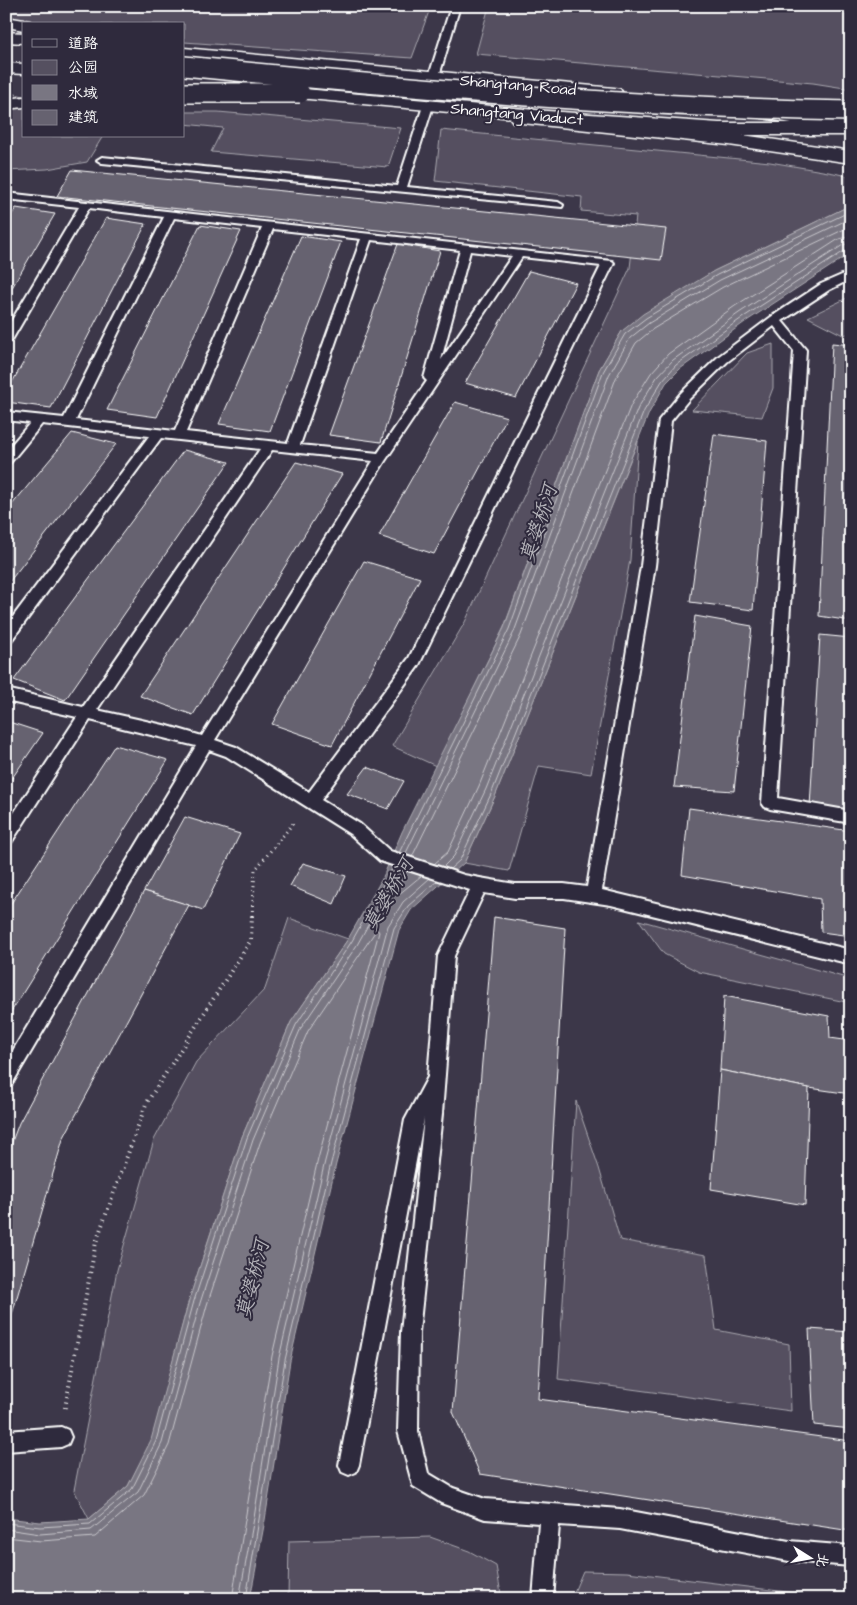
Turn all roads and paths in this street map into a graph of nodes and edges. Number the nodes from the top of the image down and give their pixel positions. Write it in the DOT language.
graph roads {
  1 [pos="456,6"];
  2 [pos="6,22"];
  3 [pos="22,25"];
  4 [pos="6,37"];
  5 [pos="22,38"];
  6 [pos="6,50"];
  7 [pos="22,52"];
  8 [pos="185,52"];
  9 [pos="185,52"];
  10 [pos="185,66"];
  11 [pos="6,68"];
  12 [pos="22,70"];
  13 [pos="434,76"];
  14 [pos="349,82"];
  15 [pos="185,84"];
  16 [pos="185,84"];
  17 [pos="185,93"];
  18 [pos="303,93"];
  19 [pos="22,102"];
  20 [pos="6,104"];
  21 [pos="427,109"];
  22 [pos="851,111"];
  23 [pos="851,129"];
  24 [pos="851,157"];
  25 [pos="102,160"];
  26 [pos="401,189"];
  27 [pos="6,196"];
  28 [pos="86,205"];
  29 [pos="558,205"];
  30 [pos="171,214"];
  31 [pos="269,225"];
  32 [pos="367,236"];
  33 [pos="466,247"];
  34 [pos="519,253"];
  35 [pos="851,274"];
  36 [pos="776,320"];
  37 [pos="6,340"];
  38 [pos="426,390"];
  39 [pos="6,416"];
  40 [pos="40,420"];
  41 [pos="68,423"];
  42 [pos="158,432"];
  43 [pos="179,435"];
  44 [pos="269,445"];
  45 [pos="293,448"];
  46 [pos="380,458"];
  47 [pos="6,460"];
  48 [pos="6,637"];
  49 [pos="6,695"];
  50 [pos="87,713"];
  51 [pos="206,743"];
  52 [pos="311,801"];
  53 [pos="851,816"];
  54 [pos="6,838"];
  55 [pos="472,883"];
  56 [pos="593,896"];
  57 [pos="851,958"];
  58 [pos="436,1075"];
  59 [pos="6,1078"];
  60 [pos="61,1437"];
  61 [pos="6,1441"];
  62 [pos="349,1465"];
  63 [pos="550,1515"];
  64 [pos="851,1556"];
  65 [pos="544,1599"];
  1 -- 13 [label="lane"];
  2 -- 3 [label="main road"];
  4 -- 5 [label="main road"];
  6 -- 7 [label="main road"];
  8 -- 13 [label="main road, Shangtang Road"];
  9 -- 14 [label="main road, bridge"];
  10 -- 14 [label="main road, Shangtang Viaduct, bridge"];
  11 -- 12 [label="main road"];
  13 -- 23 [label="main road, Shangtang Road"];
  14 -- 22 [label="main road, Shangtang Viaduct, bridge"];
  15 -- 18 [label="main road, Shangtang Viaduct, bridge"];
  16 -- 21 [label="main road, Shangtang Road"];
  17 -- 18 [label="main road, bridge"];
  18 -- 23 [label="main road, Shangtang Viaduct"];
  19 -- 20 [label="main road"];
  21 -- 24 [label="main road, Shangtang Road"];
  21 -- 26 [label="lane"];
  25 -- 26 [label="lane"];
  26 -- 29 [label="lane"];
  27 -- 28 [label="lane"];
  28 -- 30 [label="lane"];
  28 -- 37 [label="lane"];
  30 -- 31 [label="lane"];
  30 -- 41 [label="lane"];
  31 -- 32 [label="lane"];
  31 -- 43 [label="lane"];
  32 -- 33 [label="lane"];
  32 -- 45 [label="lane"];
  33 -- 34 [label="lane"];
  33 -- 38 [label="lane"];
  34 -- 38 [label="lane"];
  34 -- 52 [label="lane"];
  35 -- 36 [label="lane"];
  36 -- 53 [label="lane"];
  36 -- 56 [label="lane"];
  38 -- 46 [label="lane"];
  39 -- 40 [label="lane"];
  40 -- 41 [label="lane"];
  40 -- 47 [label="lane"];
  41 -- 42 [label="lane"];
  42 -- 43 [label="lane"];
  42 -- 48 [label="lane"];
  43 -- 44 [label="lane"];
  44 -- 45 [label="lane"];
  44 -- 50 [label="lane"];
  45 -- 46 [label="lane"];
  46 -- 51 [label="lane"];
  49 -- 50 [label="lane"];
  50 -- 51 [label="lane"];
  50 -- 54 [label="lane"];
  51 -- 52 [label="lane"];
  51 -- 59 [label="lane"];
  52 -- 55 [label="lane"];
  52 -- 60 [label="path"];
  55 -- 56 [label="lane"];
  55 -- 58 [label="lane"];
  56 -- 57 [label="lane"];
  58 -- 62 [label="lane"];
  58 -- 63 [label="lane"];
  60 -- 61 [label="lane"];
  63 -- 64 [label="lane"];
  63 -- 65 [label="lane"];
}
